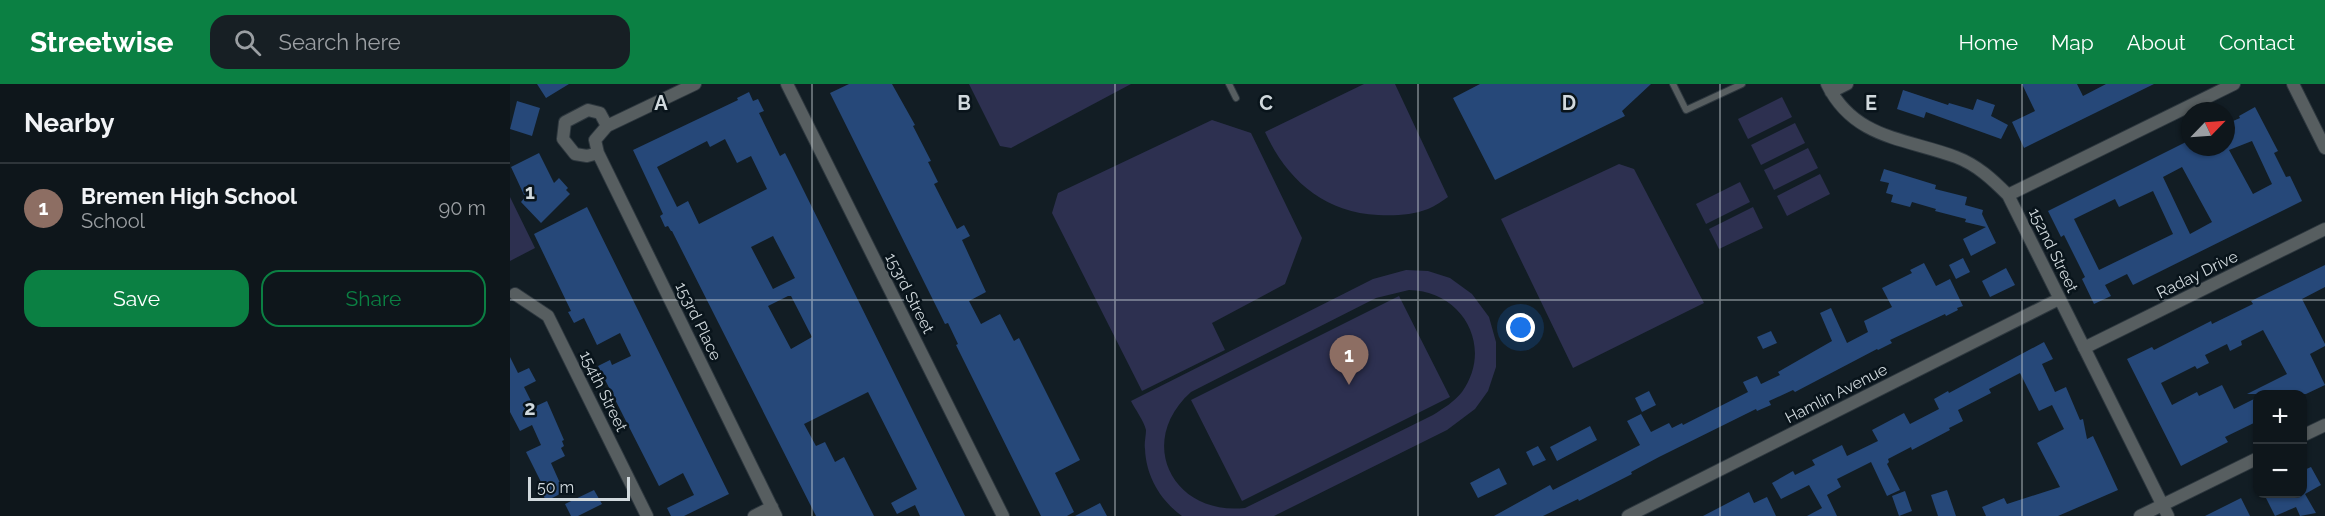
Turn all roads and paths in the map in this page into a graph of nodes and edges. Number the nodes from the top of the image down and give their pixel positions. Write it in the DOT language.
graph roads {
  1 [pos="695,84"];
  2 [pos="787,84"];
  3 [pos="1229,84"];
  4 [pos="1673,84"];
  5 [pos="1742,84"];
  6 [pos="1847,84"];
  7 [pos="2234,84"];
  8 [pos="2293,84"];
  9 [pos="1829,88"];
  10 [pos="1236,98"];
  11 [pos="607,126"];
  12 [pos="2325,148"];
  13 [pos="598,153"];
  14 [pos="2008,195"];
  15 [pos="2325,229"];
  16 [pos="515,294"];
  17 [pos="2060,299"];
  18 [pos="2084,348"];
  19 [pos="2325,425"];
  20 [pos="2307,434"];
  21 [pos="2253,461"];
  22 [pos="2165,510"];
  23 [pos="774,512"];
  24 [pos="647,516"];
  25 [pos="754,516"];
  26 [pos="1003,516"];
  27 [pos="1628,516"];
  28 [pos="2140,516"];
  1 -- 11 [label="street"];
  2 -- 26 [label="street, 153rd Street"];
  3 -- 10 [label="lane"];
  4 -- 5 [label="lane"];
  6 -- 9 [label="street"];
  7 -- 14 [label="street"];
  8 -- 12 [label="street"];
  9 -- 14 [label="street, 152nd Street"];
  11 -- 13 [label="street, 153rd Place"];
  11 -- 13 [label="street"];
  13 -- 23 [label="street, 153rd Place"];
  14 -- 17 [label="street, 152nd Street"];
  15 -- 18 [label="street, Raday Drive"];
  16 -- 24 [label="street, 154th Street"];
  17 -- 18 [label="street, 152nd Street"];
  17 -- 27 [label="street, Hamlin Avenue"];
  18 -- 22 [label="street, 152nd Street"];
  19 -- 20 [label="street"];
  21 -- 22 [label="street"];
  22 -- 28 [label="street"];
  23 -- 25 [label="street"];
}
